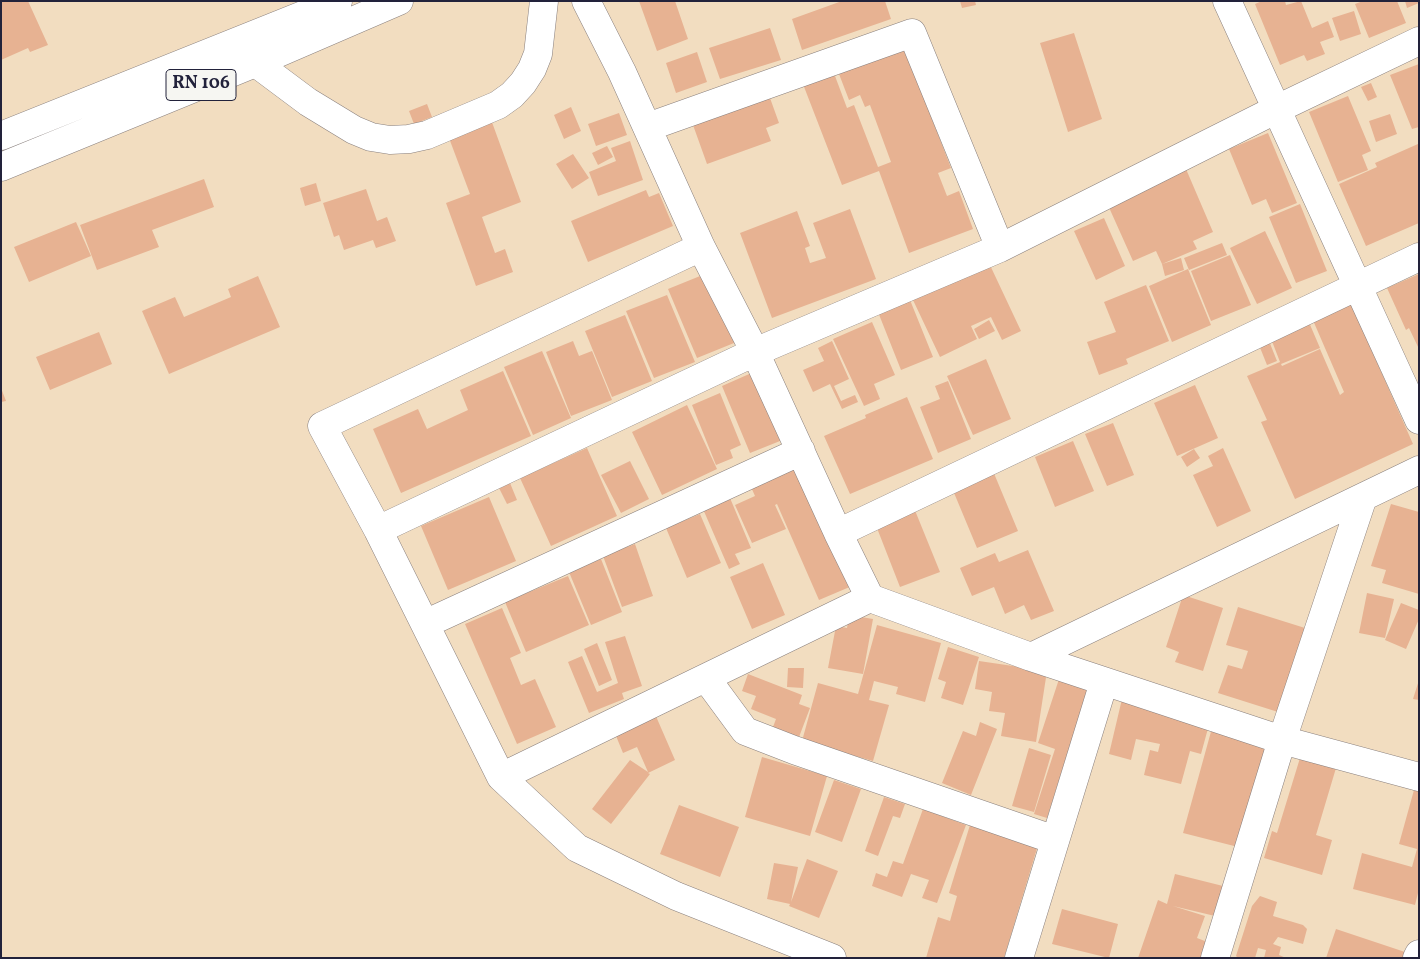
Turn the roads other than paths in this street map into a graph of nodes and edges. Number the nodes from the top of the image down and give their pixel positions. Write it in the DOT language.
graph roads {
  1 [pos="338,1"];
  2 [pos="400,1"];
  3 [pos="544,1"];
  4 [pos="586,1"];
  5 [pos="1227,1"];
  6 [pos="1419,41"];
  7 [pos="231,43"];
  8 [pos="255,63"];
  9 [pos="1277,109"];
  10 [pos="648,127"];
  11 [pos="1,136"];
  12 [pos="1,166"];
  13 [pos="701,247"];
  14 [pos="1000,248"];
  15 [pos="1419,257"];
  16 [pos="1358,285"];
  17 [pos="755,352"];
  18 [pos="1419,420"];
  19 [pos="801,451"];
  20 [pos="1419,470"];
  21 [pos="1363,498"];
  22 [pos="378,530"];
  23 [pos="838,533"];
  24 [pos="870,598"];
  25 [pos="425,624"];
  26 [pos="1031,657"];
  27 [pos="706,678"];
  28 [pos="1104,682"];
  29 [pos="1282,740"];
  30 [pos="501,777"];
  31 [pos="1419,777"];
  32 [pos="1055,840"];
  33 [pos="1419,954"];
  34 [pos="832,958"];
  35 [pos="1020,958"];
  36 [pos="1214,958"];
  37 [pos="1417,958"];
  1 -- 7 [label="street, RN 106"];
  2 -- 8 [label="street, RN 106"];
  3 -- 8 [label="street"];
  4 -- 10 [label="street"];
  5 -- 9 [label="street"];
  6 -- 9 [label="street"];
  7 -- 8 [label="street"];
  7 -- 11 [label="street, RN 106"];
  8 -- 12 [label="street, RN 106"];
  9 -- 14 [label="street"];
  9 -- 16 [label="street"];
  10 -- 13 [label="street"];
  10 -- 14 [label="street"];
  13 -- 17 [label="street"];
  13 -- 22 [label="street"];
  14 -- 17 [label="street"];
  15 -- 16 [label="street"];
  16 -- 18 [label="street"];
  16 -- 23 [label="street"];
  17 -- 19 [label="street"];
  17 -- 22 [label="street"];
  19 -- 23 [label="street"];
  19 -- 25 [label="street"];
  20 -- 21 [label="street"];
  21 -- 26 [label="street"];
  21 -- 29 [label="street"];
  22 -- 25 [label="street"];
  23 -- 24 [label="street"];
  24 -- 26 [label="street"];
  24 -- 27 [label="street"];
  25 -- 30 [label="street"];
  26 -- 28 [label="street"];
  27 -- 30 [label="street"];
  27 -- 32 [label="street"];
  28 -- 29 [label="street"];
  28 -- 32 [label="street"];
  29 -- 31 [label="street"];
  29 -- 36 [label="street"];
  30 -- 34 [label="street"];
  32 -- 35 [label="street"];
  33 -- 37 [label="street"];
}
